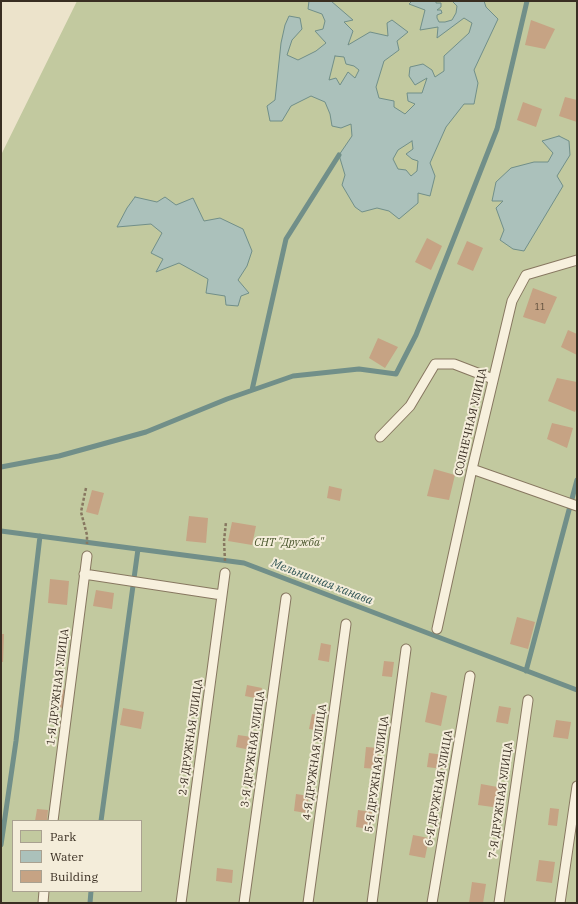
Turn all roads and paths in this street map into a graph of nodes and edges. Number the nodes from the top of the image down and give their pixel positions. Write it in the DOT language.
graph roads {
  1 [pos="577,260"];
  2 [pos="493,379"];
  3 [pos="380,438"];
  4 [pos="472,469"];
  5 [pos="86,488"];
  6 [pos="577,506"];
  7 [pos="226,522"];
  8 [pos="86,556"];
  9 [pos="225,573"];
  10 [pos="84,574"];
  11 [pos="222,595"];
  12 [pos="286,598"];
  13 [pos="346,624"];
  14 [pos="437,629"];
  15 [pos="406,649"];
  16 [pos="470,676"];
  17 [pos="528,700"];
  18 [pos="577,786"];
  19 [pos="53,820"];
  20 [pos="44,892"];
  21 [pos="42,903"];
  22 [pos="181,903"];
  23 [pos="244,903"];
  24 [pos="308,903"];
  25 [pos="372,903"];
  26 [pos="432,903"];
  27 [pos="499,903"];
  28 [pos="560,903"];
  1 -- 2 [label="lane, СОЛНЕЧНАЯ УЛИЦА"];
  2 -- 3 [label="lane"];
  2 -- 4 [label="lane, СОЛНЕЧНАЯ УЛИЦА"];
  4 -- 6 [label="lane"];
  4 -- 14 [label="lane, СОЛНЕЧНАЯ УЛИЦА"];
  5 -- 8 [label="path"];
  7 -- 9 [label="path"];
  8 -- 10 [label="lane, 1-Я ДРУЖНАЯ УЛИЦА"];
  9 -- 11 [label="lane, 2-Я ДРУЖНАЯ УЛИЦА"];
  10 -- 11 [label="lane"];
  10 -- 19 [label="lane, 1-Я ДРУЖНАЯ УЛИЦА"];
  11 -- 22 [label="lane, 2-Я ДРУЖНАЯ УЛИЦА"];
  12 -- 23 [label="lane, 3-Я ДРУЖНАЯ УЛИЦА"];
  13 -- 24 [label="lane, 4-Я ДРУЖНАЯ УЛИЦА"];
  15 -- 25 [label="lane, 5-Я ДРУЖНАЯ УЛИЦА"];
  16 -- 26 [label="lane, 6-Я ДРУЖНАЯ УЛИЦА"];
  17 -- 27 [label="lane, 7-Я ДРУЖНАЯ УЛИЦА"];
  18 -- 28 [label="lane"];
  20 -- 21 [label="lane"];
}
